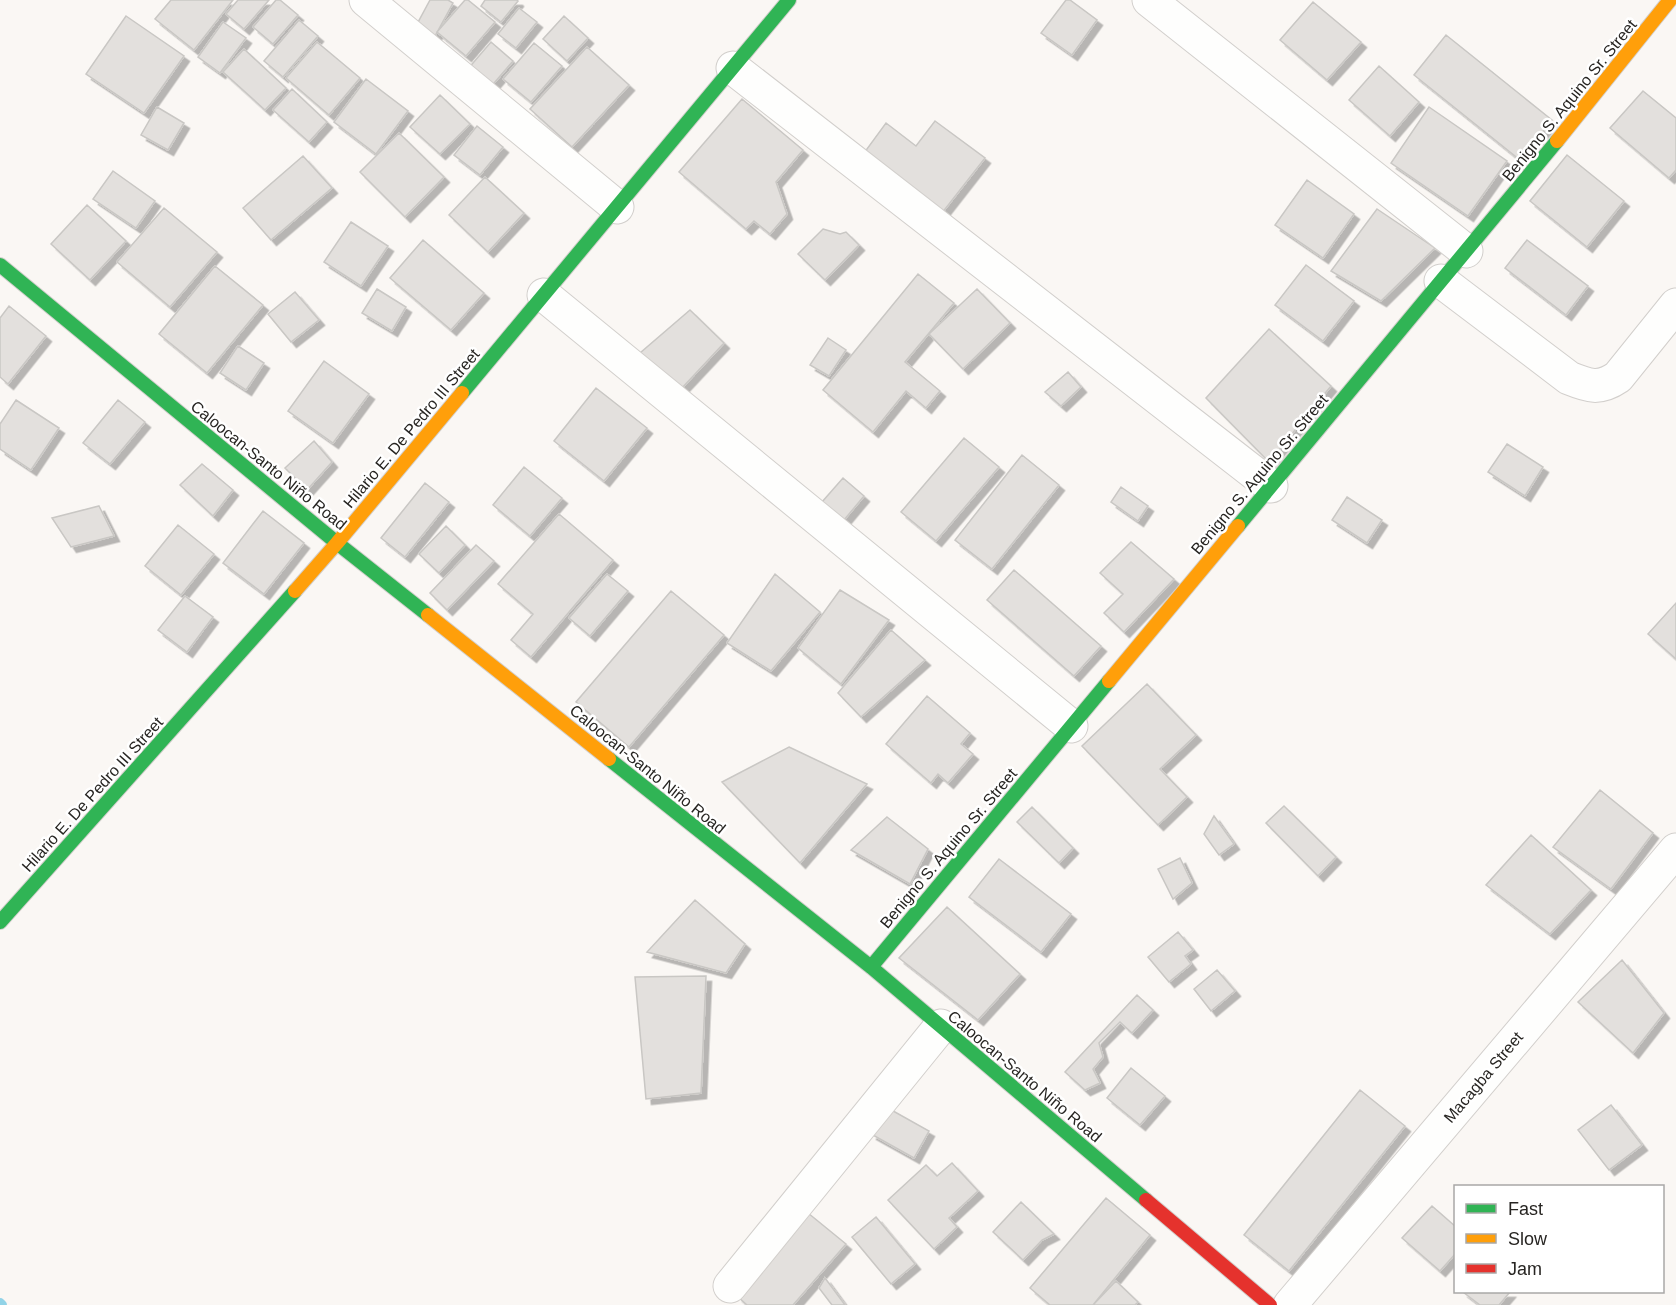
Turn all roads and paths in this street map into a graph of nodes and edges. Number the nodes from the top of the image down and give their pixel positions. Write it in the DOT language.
graph roads {
  1 [pos="366,0"];
  2 [pos="789,0"];
  3 [pos="1149,0"];
  4 [pos="1670,0"];
  5 [pos="733,68"];
  6 [pos="617,207"];
  7 [pos="1466,251"];
  8 [pos="0,265"];
  9 [pos="1441,281"];
  10 [pos="544,295"];
  11 [pos="1676,305"];
  12 [pos="1270,486"];
  13 [pos="337,543"];
  14 [pos="1071,726"];
  15 [pos="1676,850"];
  16 [pos="0,922"];
  17 [pos="871,967"];
  18 [pos="941,1026"];
  19 [pos="730,1286"];
  20 [pos="1270,1305"];
  21 [pos="1290,1305"];
  1 -- 6 [label="street"];
  2 -- 5 [label="street, Hilario E. De Pedro III Street"];
  3 -- 7 [label="street"];
  4 -- 7 [label="street, Benigno S. Aquino Sr. Street"];
  5 -- 6 [label="street, Hilario E. De Pedro III Street"];
  5 -- 12 [label="street"];
  6 -- 10 [label="street, Hilario E. De Pedro III Street"];
  7 -- 9 [label="street, Benigno S. Aquino Sr. Street"];
  8 -- 13 [label="street, Caloocan-Santo Niño Road"];
  9 -- 11 [label="street"];
  9 -- 12 [label="street, Benigno S. Aquino Sr. Street"];
  10 -- 13 [label="street, Hilario E. De Pedro III Street"];
  10 -- 14 [label="street"];
  12 -- 14 [label="street, Benigno S. Aquino Sr. Street"];
  13 -- 16 [label="street, Hilario E. De Pedro III Street"];
  13 -- 17 [label="street, Caloocan-Santo Niño Road"];
  14 -- 17 [label="street, Benigno S. Aquino Sr. Street"];
  15 -- 21 [label="street, Macagba Street"];
  17 -- 18 [label="street, Caloocan-Santo Niño Road"];
  18 -- 19 [label="street"];
  18 -- 20 [label="street, Caloocan-Santo Niño Road"];
}
